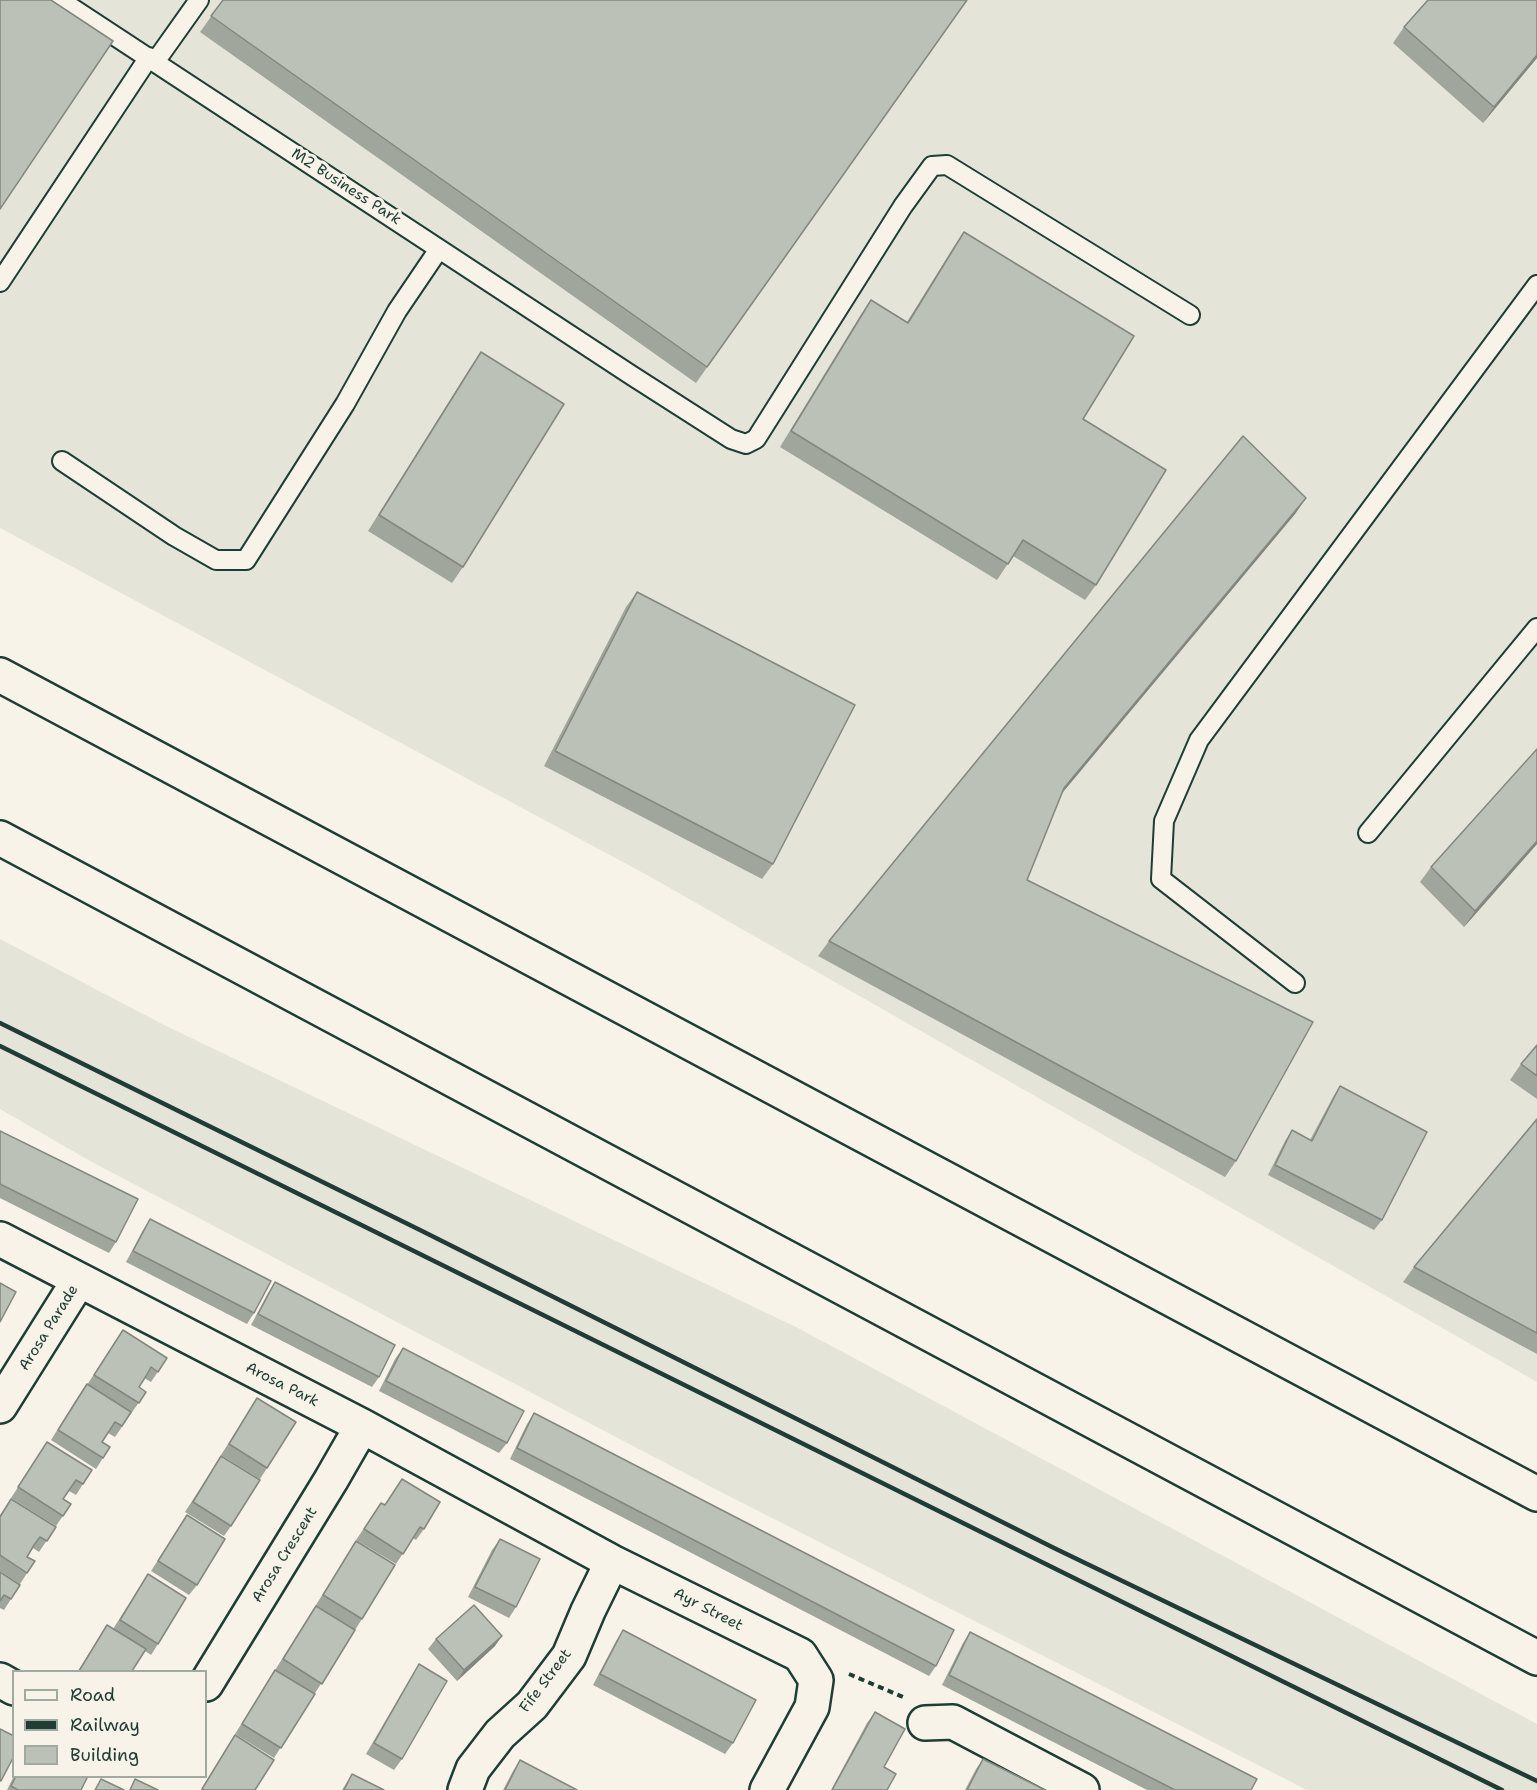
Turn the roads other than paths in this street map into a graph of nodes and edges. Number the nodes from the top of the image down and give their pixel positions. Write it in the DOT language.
graph roads {
  1 [pos="60,0"];
  2 [pos="199,0"];
  3 [pos="152,60"];
  4 [pos="439,249"];
  5 [pos="0,282"];
  6 [pos="1537,285"];
  7 [pos="1190,315"];
  8 [pos="62,461"];
  9 [pos="1537,628"];
  10 [pos="0,675"];
  11 [pos="1368,833"];
  12 [pos="0,838"];
  13 [pos="1295,983"];
  14 [pos="0,1239"];
  15 [pos="79,1280"];
  16 [pos="0,1406"];
  17 [pos="362,1426"];
  18 [pos="484,1491"];
  19 [pos="1537,1494"];
  20 [pos="612,1562"];
  21 [pos="1537,1658"];
  22 [pos="207,1682"];
  23 [pos="925,1723"];
  24 [pos="465,1790"];
  25 [pos="767,1790"];
  26 [pos="1082,1790"];
  1 -- 3 [label="lane, M2 Business Park"];
  2 -- 3 [label="lane"];
  3 -- 4 [label="lane, M2 Business Park"];
  3 -- 5 [label="lane"];
  4 -- 7 [label="lane, M2 Business Park"];
  4 -- 8 [label="lane"];
  6 -- 13 [label="lane"];
  9 -- 11 [label="lane"];
  10 -- 19 [label="main road"];
  12 -- 21 [label="main road"];
  14 -- 15 [label="main road, Arosa Park"];
  15 -- 16 [label="main road, Arosa Parade"];
  15 -- 17 [label="main road, Arosa Park"];
  17 -- 18 [label="main road, Arosa Park"];
  17 -- 22 [label="main road, Arosa Crescent"];
  18 -- 20 [label="main road, Ayr Street"];
  20 -- 24 [label="main road, Fife Street"];
  20 -- 25 [label="main road, Ayr Street"];
  23 -- 26 [label="main road"];
}
